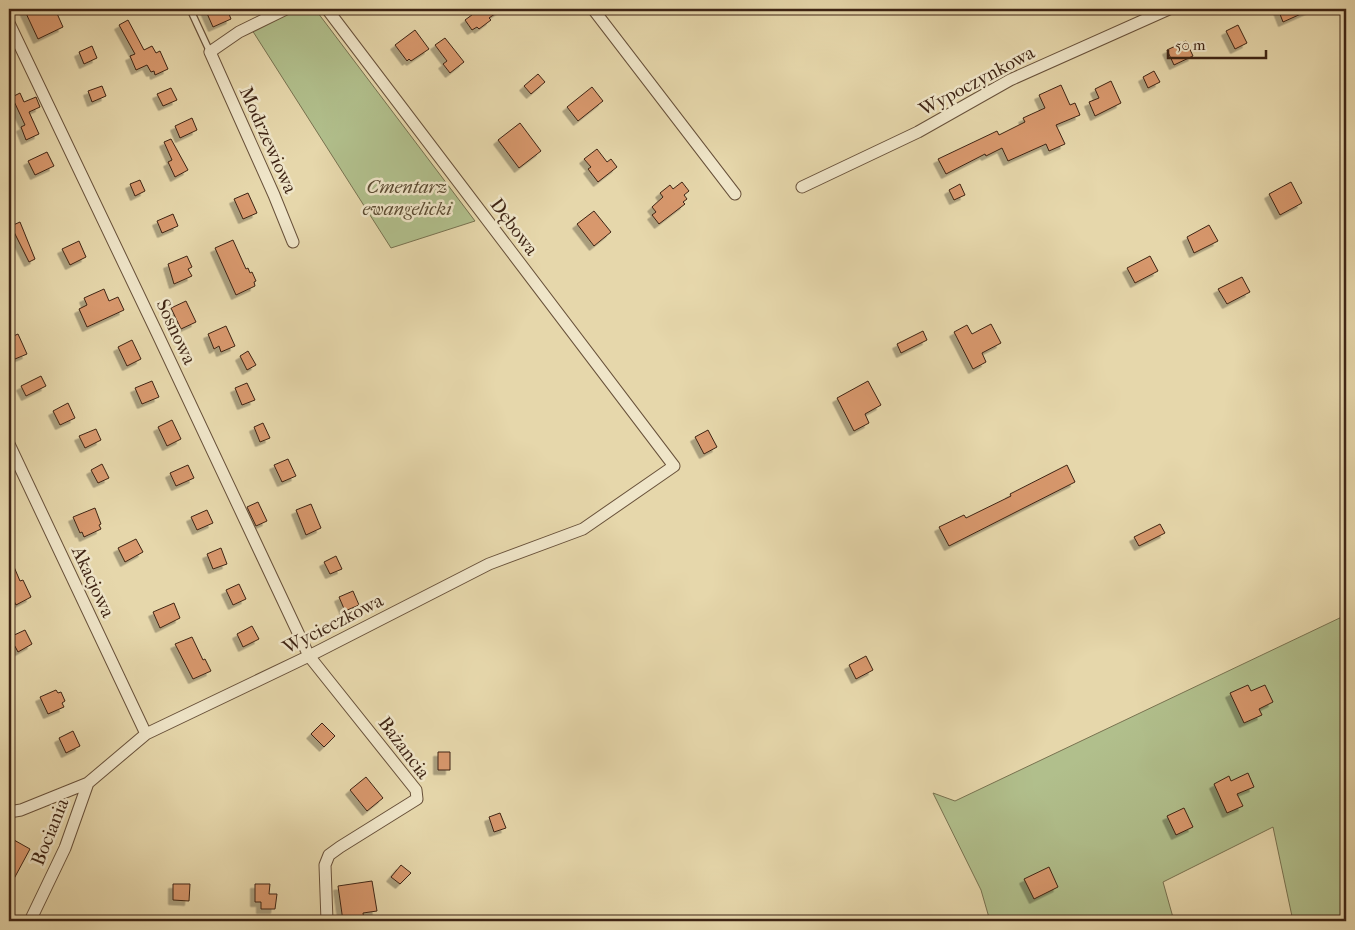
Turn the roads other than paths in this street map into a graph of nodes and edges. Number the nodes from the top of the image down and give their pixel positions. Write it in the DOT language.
graph roads {
  1 [pos="190,9"];
  2 [pos="286,9"];
  3 [pos="327,9"];
  4 [pos="593,9"];
  5 [pos="1169,9"];
  6 [pos="9,23"];
  7 [pos="210,52"];
  8 [pos="802,187"];
  9 [pos="735,194"];
  10 [pos="292,242"];
  11 [pos="9,444"];
  12 [pos="674,466"];
  13 [pos="309,656"];
  14 [pos="146,734"];
  15 [pos="88,783"];
  16 [pos="9,812"];
  17 [pos="30,921"];
  18 [pos="327,921"];
  1 -- 7 [label="lane"];
  2 -- 7 [label="street"];
  3 -- 12 [label="street, Dębowa"];
  4 -- 9 [label="street"];
  5 -- 8 [label="street, Wypoczynkowa"];
  6 -- 13 [label="street, Sosnowa"];
  7 -- 10 [label="street, Modrzewiowa"];
  11 -- 14 [label="street, Akacjowa"];
  12 -- 13 [label="street, Wycieczkowa"];
  13 -- 14 [label="street, Wycieczkowa"];
  13 -- 18 [label="street, Bażancia"];
  14 -- 15 [label="street, Wycieczkowa"];
  15 -- 16 [label="street, Wycieczkowa"];
  15 -- 17 [label="street, Bociania"];
}
